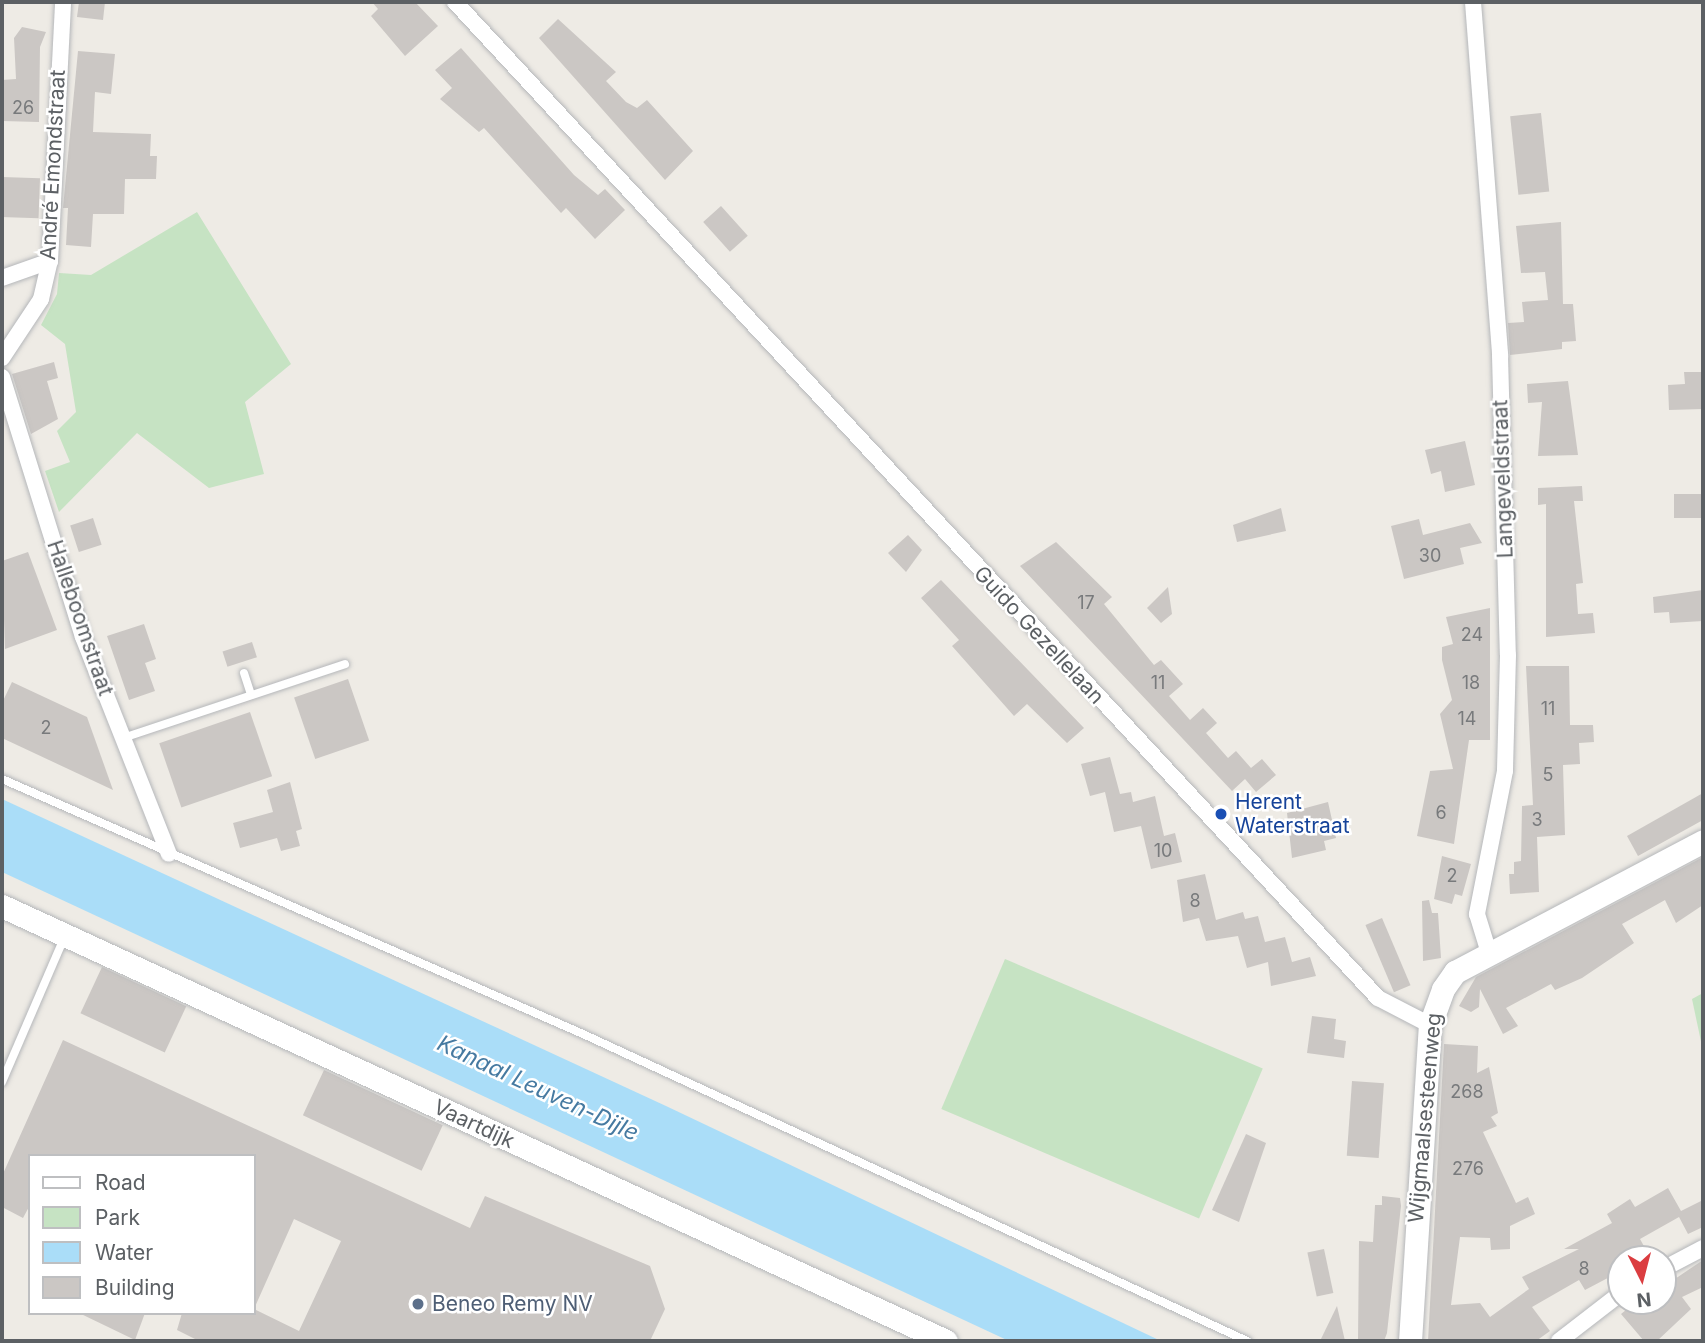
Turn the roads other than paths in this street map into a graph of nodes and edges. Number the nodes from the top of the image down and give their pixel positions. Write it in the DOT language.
graph roads {
  1 [pos="63,2"];
  2 [pos="456,2"];
  3 [pos="1473,2"];
  4 [pos="50,261"];
  5 [pos="2,278"];
  6 [pos="2,358"];
  7 [pos="2,377"];
  8 [pos="345,664"];
  9 [pos="243,673"];
  10 [pos="251,695"];
  11 [pos="123,738"];
  12 [pos="2,779"];
  13 [pos="1703,841"];
  14 [pos="169,854"];
  15 [pos="2,906"];
  16 [pos="65,936"];
  17 [pos="1489,953"];
  18 [pos="1430,1025"];
  19 [pos="2,1082"];
  20 [pos="1703,1248"];
  21 [pos="1677,1262"];
  22 [pos="1607,1304"];
  23 [pos="946,1341"];
  24 [pos="1247,1341"];
  25 [pos="1410,1341"];
  26 [pos="1559,1341"];
  1 -- 4 [label="street, André Emondstraat"];
  2 -- 18 [label="street, Guido Gezellelaan"];
  3 -- 17 [label="street, Langeveldstraat"];
  4 -- 5 [label="street"];
  4 -- 6 [label="street, André Emondstraat"];
  7 -- 11 [label="street, Halleboomstraat"];
  8 -- 10 [label="lane"];
  9 -- 10 [label="lane"];
  10 -- 11 [label="lane"];
  11 -- 14 [label="street, Halleboomstraat"];
  12 -- 14 [label="lane"];
  13 -- 17 [label="street, Wijgmaalsesteenweg"];
  14 -- 24 [label="lane"];
  15 -- 16 [label="street, Vaartdijk"];
  16 -- 19 [label="lane"];
  16 -- 23 [label="street, Vaartdijk"];
  17 -- 18 [label="street, Wijgmaalsesteenweg"];
  18 -- 25 [label="street, Wijgmaalsesteenweg"];
  20 -- 21 [label="street"];
  22 -- 26 [label="street"];
}
